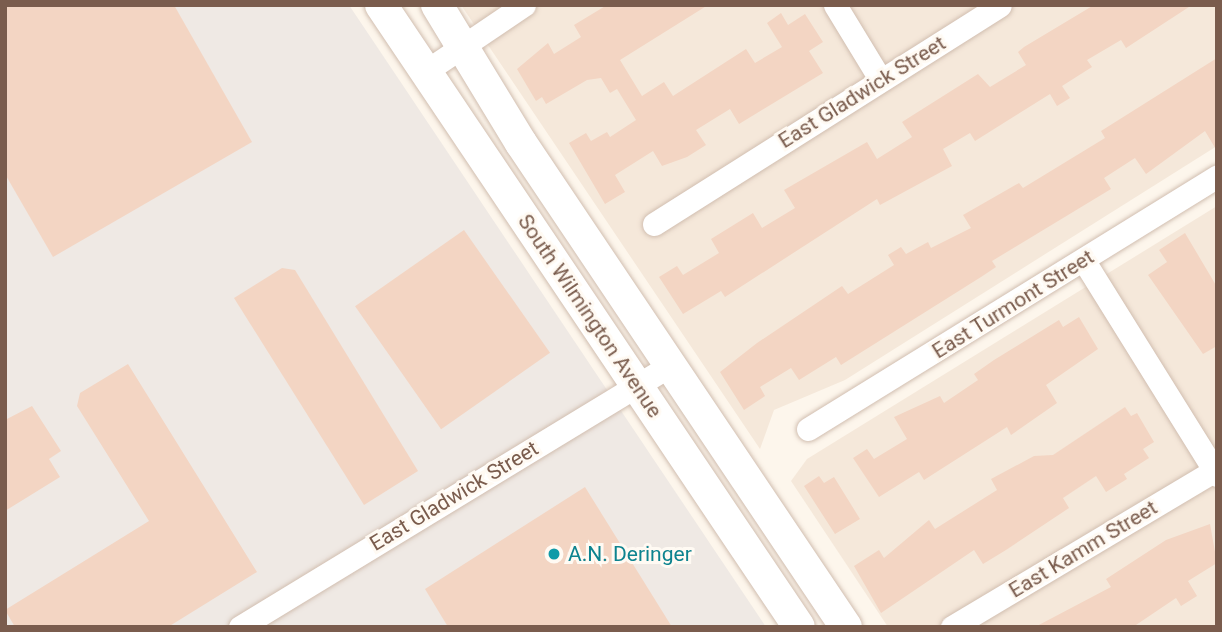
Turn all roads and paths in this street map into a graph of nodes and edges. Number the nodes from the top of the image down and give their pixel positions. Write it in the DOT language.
graph roads {
  1 [pos="381,5"];
  2 [pos="437,5"];
  3 [pos="524,5"];
  4 [pos="835,5"];
  5 [pos="1000,5"];
  6 [pos="463,44"];
  7 [pos="426,71"];
  8 [pos="880,79"];
  9 [pos="1217,176"];
  10 [pos="654,224"];
  11 [pos="1084,261"];
  12 [pos="669,366"];
  13 [pos="636,385"];
  14 [pos="808,429"];
  15 [pos="1216,473"];
  16 [pos="240,627"];
  17 [pos="799,627"];
  18 [pos="846,627"];
  19 [pos="952,627"];
  1 -- 7 [label="main road, South Wilmington Avenue"];
  2 -- 6 [label="main road, South Wilmington Avenue"];
  3 -- 6 [label="street"];
  4 -- 8 [label="street"];
  5 -- 8 [label="street, East Gladwick Street"];
  6 -- 7 [label="street"];
  6 -- 12 [label="main road, South Wilmington Avenue"];
  7 -- 13 [label="main road, South Wilmington Avenue"];
  8 -- 10 [label="street, East Gladwick Street"];
  9 -- 11 [label="street, East Turmont Street"];
  11 -- 14 [label="street, East Turmont Street"];
  11 -- 15 [label="street"];
  12 -- 13 [label="street, East Gladwick Street"];
  12 -- 18 [label="main road, South Wilmington Avenue"];
  13 -- 16 [label="street, East Gladwick Street"];
  13 -- 17 [label="main road, South Wilmington Avenue"];
  15 -- 19 [label="street, East Kamm Street"];
}
